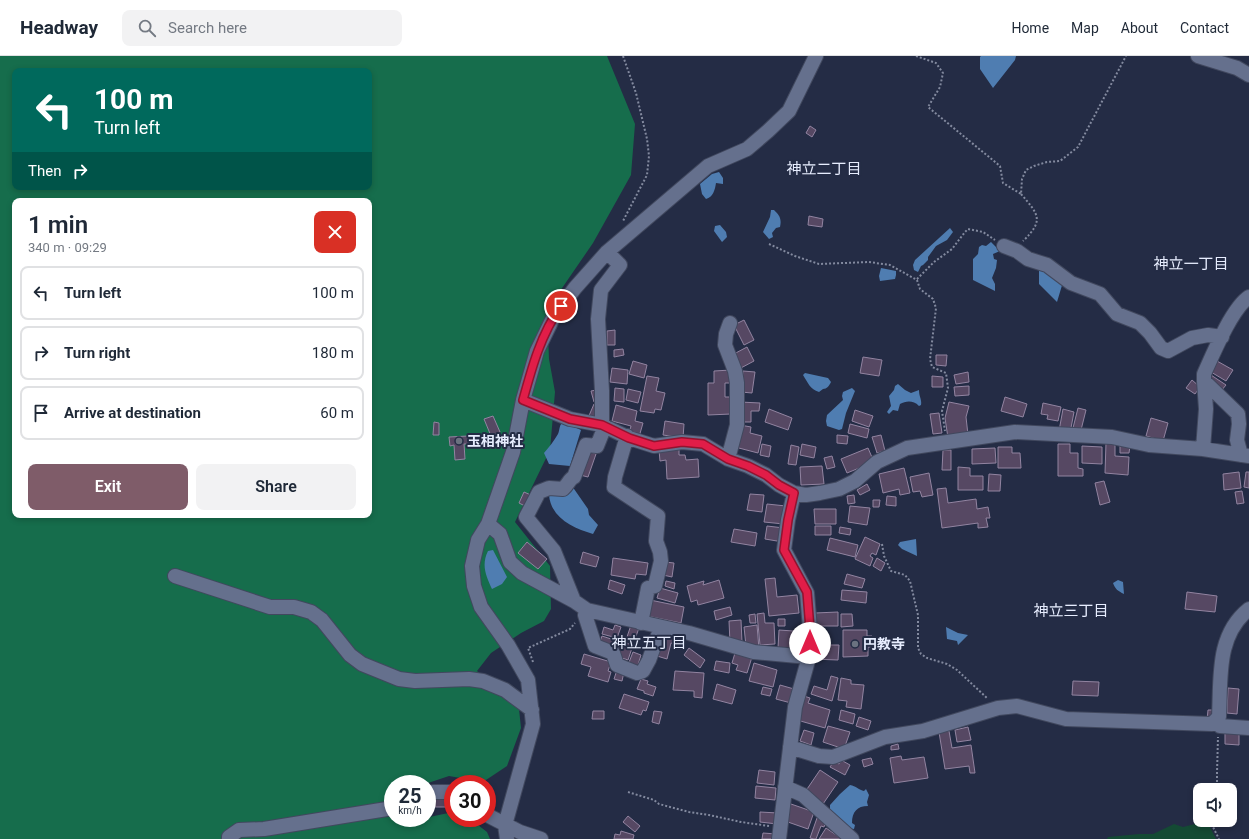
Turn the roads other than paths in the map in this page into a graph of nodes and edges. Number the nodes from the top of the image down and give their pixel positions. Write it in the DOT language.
graph roads {
  1 [pos="816,56"];
  2 [pos="1198,56"];
  3 [pos="1249,75"];
  4 [pos="1004,246"];
  5 [pos="607,252"];
  6 [pos="1249,297"];
  7 [pos="730,323"];
  8 [pos="1222,337"];
  9 [pos="1204,381"];
  10 [pos="523,400"];
  11 [pos="604,425"];
  12 [pos="627,436"];
  13 [pos="1203,449"];
  14 [pos="1245,456"];
  15 [pos="728,459"];
  16 [pos="794,493"];
  17 [pos="488,524"];
  18 [pos="175,576"];
  19 [pos="574,601"];
  20 [pos="1249,608"];
  21 [pos="586,613"];
  22 [pos="640,623"];
  23 [pos="660,627"];
  24 [pos="809,657"];
  25 [pos="532,710"];
  26 [pos="1218,723"];
  27 [pos="1249,728"];
  28 [pos="790,747"];
  29 [pos="785,787"];
  30 [pos="384,809"];
  31 [pos="496,823"];
  32 [pos="506,832"];
  33 [pos="779,833"];
  34 [pos="229,839"];
  35 [pos="541,839"];
  36 [pos="852,839"];
  1 -- 5 [label="street"];
  2 -- 3 [label="street"];
  4 -- 8 [label="street"];
  5 -- 10 [label="street"];
  5 -- 11 [label="street"];
  6 -- 8 [label="street"];
  7 -- 15 [label="street"];
  8 -- 9 [label="street"];
  9 -- 13 [label="street"];
  9 -- 14 [label="street"];
  10 -- 11 [label="street"];
  10 -- 17 [label="street"];
  11 -- 12 [label="street"];
  11 -- 19 [label="street"];
  12 -- 15 [label="street"];
  12 -- 22 [label="street"];
  13 -- 14 [label="street"];
  13 -- 16 [label="street"];
  15 -- 16 [label="street"];
  16 -- 24 [label="street"];
  17 -- 19 [label="street"];
  17 -- 25 [label="street"];
  18 -- 25 [label="street"];
  19 -- 21 [label="street"];
  20 -- 26 [label="street"];
  21 -- 22 [label="street"];
  21 -- 23 [label="street"];
  22 -- 23 [label="street"];
  23 -- 24 [label="street"];
  24 -- 28 [label="street"];
  25 -- 32 [label="street"];
  26 -- 27 [label="street"];
  26 -- 28 [label="street"];
  28 -- 29 [label="street"];
  29 -- 33 [label="street"];
  29 -- 36 [label="street"];
  30 -- 34 [label="street"];
  31 -- 32 [label="street"];
  32 -- 35 [label="street"];
}
